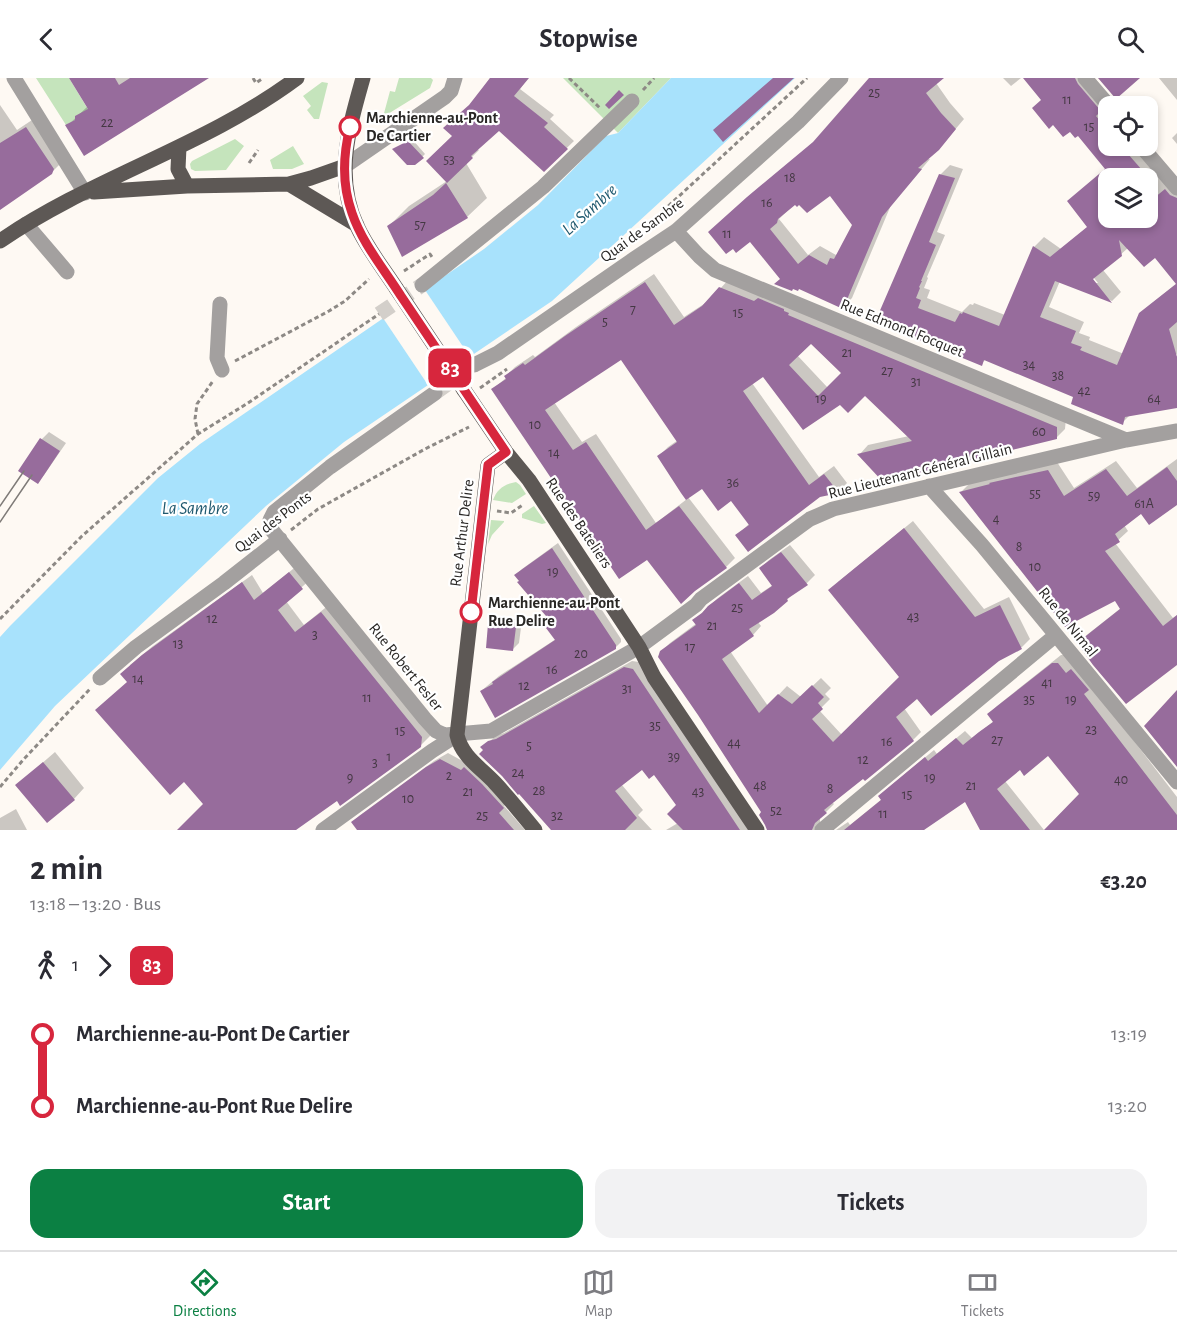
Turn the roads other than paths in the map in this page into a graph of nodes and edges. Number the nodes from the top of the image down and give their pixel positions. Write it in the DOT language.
graph roads {
  1 [pos="14,78"];
  2 [pos="297,78"];
  3 [pos="363,78"];
  4 [pos="455,78"];
  5 [pos="841,78"];
  6 [pos="1085,78"];
  7 [pos="1100,96"];
  8 [pos="632,101"];
  9 [pos="179,147"];
  10 [pos="1150,156"];
  11 [pos="345,166"];
  12 [pos="289,184"];
  13 [pos="187,186"];
  14 [pos="1177,188"];
  15 [pos="85,193"];
  16 [pos="26,224"];
  17 [pos="357,225"];
  18 [pos="676,231"];
  19 [pos="0,242"];
  20 [pos="68,272"];
  21 [pos="422,285"];
  22 [pos="220,304"];
  23 [pos="474,365"];
  24 [pos="222,370"];
  25 [pos="435,393"];
  26 [pos="1177,431"];
  27 [pos="1126,440"];
  28 [pos="506,452"];
  29 [pos="929,486"];
  30 [pos="279,539"];
  31 [pos="1056,635"];
  32 [pos="639,646"];
  33 [pos="100,678"];
  34 [pos="457,735"];
  35 [pos="1177,782"];
  36 [pos="323,830"];
  37 [pos="535,830"];
  38 [pos="757,830"];
  39 [pos="822,830"];
  1 -- 15 [label="street"];
  2 -- 9 [label="main road"];
  3 -- 11 [label="main road"];
  4 -- 11 [label="street"];
  5 -- 18 [label="street, Quai de Sambre"];
  6 -- 7 [label="street"];
  8 -- 21 [label="street"];
  9 -- 13 [label="main road"];
  9 -- 15 [label="main road"];
  10 -- 14 [label="street"];
  11 -- 12 [label="main road"];
  11 -- 17 [label="main road"];
  12 -- 13 [label="main road"];
  12 -- 17 [label="main road"];
  13 -- 15 [label="main road"];
  15 -- 16 [label="main road"];
  16 -- 19 [label="main road"];
  16 -- 20 [label="street"];
  17 -- 28 [label="main road, Rue des Bateliers, bridge"];
  18 -- 23 [label="street, Quai de Sambre"];
  18 -- 27 [label="street, Rue Edmond Focquet"];
  22 -- 24 [label="street"];
  25 -- 30 [label="street"];
  26 -- 27 [label="street, Rue Lieutenant Général Gillain"];
  27 -- 29 [label="street, Rue Lieutenant Général Gillain"];
  28 -- 32 [label="main road, Rue des Bateliers"];
  28 -- 34 [label="main road, Rue Arthur Delire"];
  29 -- 31 [label="street, Rue de Nimal"];
  29 -- 32 [label="street, Rue Lieutenant Général Gillain"];
  30 -- 33 [label="street, Quai des Ponts"];
  30 -- 34 [label="street, Rue Robert Fesler"];
  31 -- 35 [label="street, Rue de Nimal"];
  31 -- 39 [label="street"];
  32 -- 34 [label="street, Rue Lieutenant Général Gillain"];
  32 -- 38 [label="main road, Rue des Bateliers"];
  34 -- 36 [label="street"];
  34 -- 37 [label="main road"];
}
